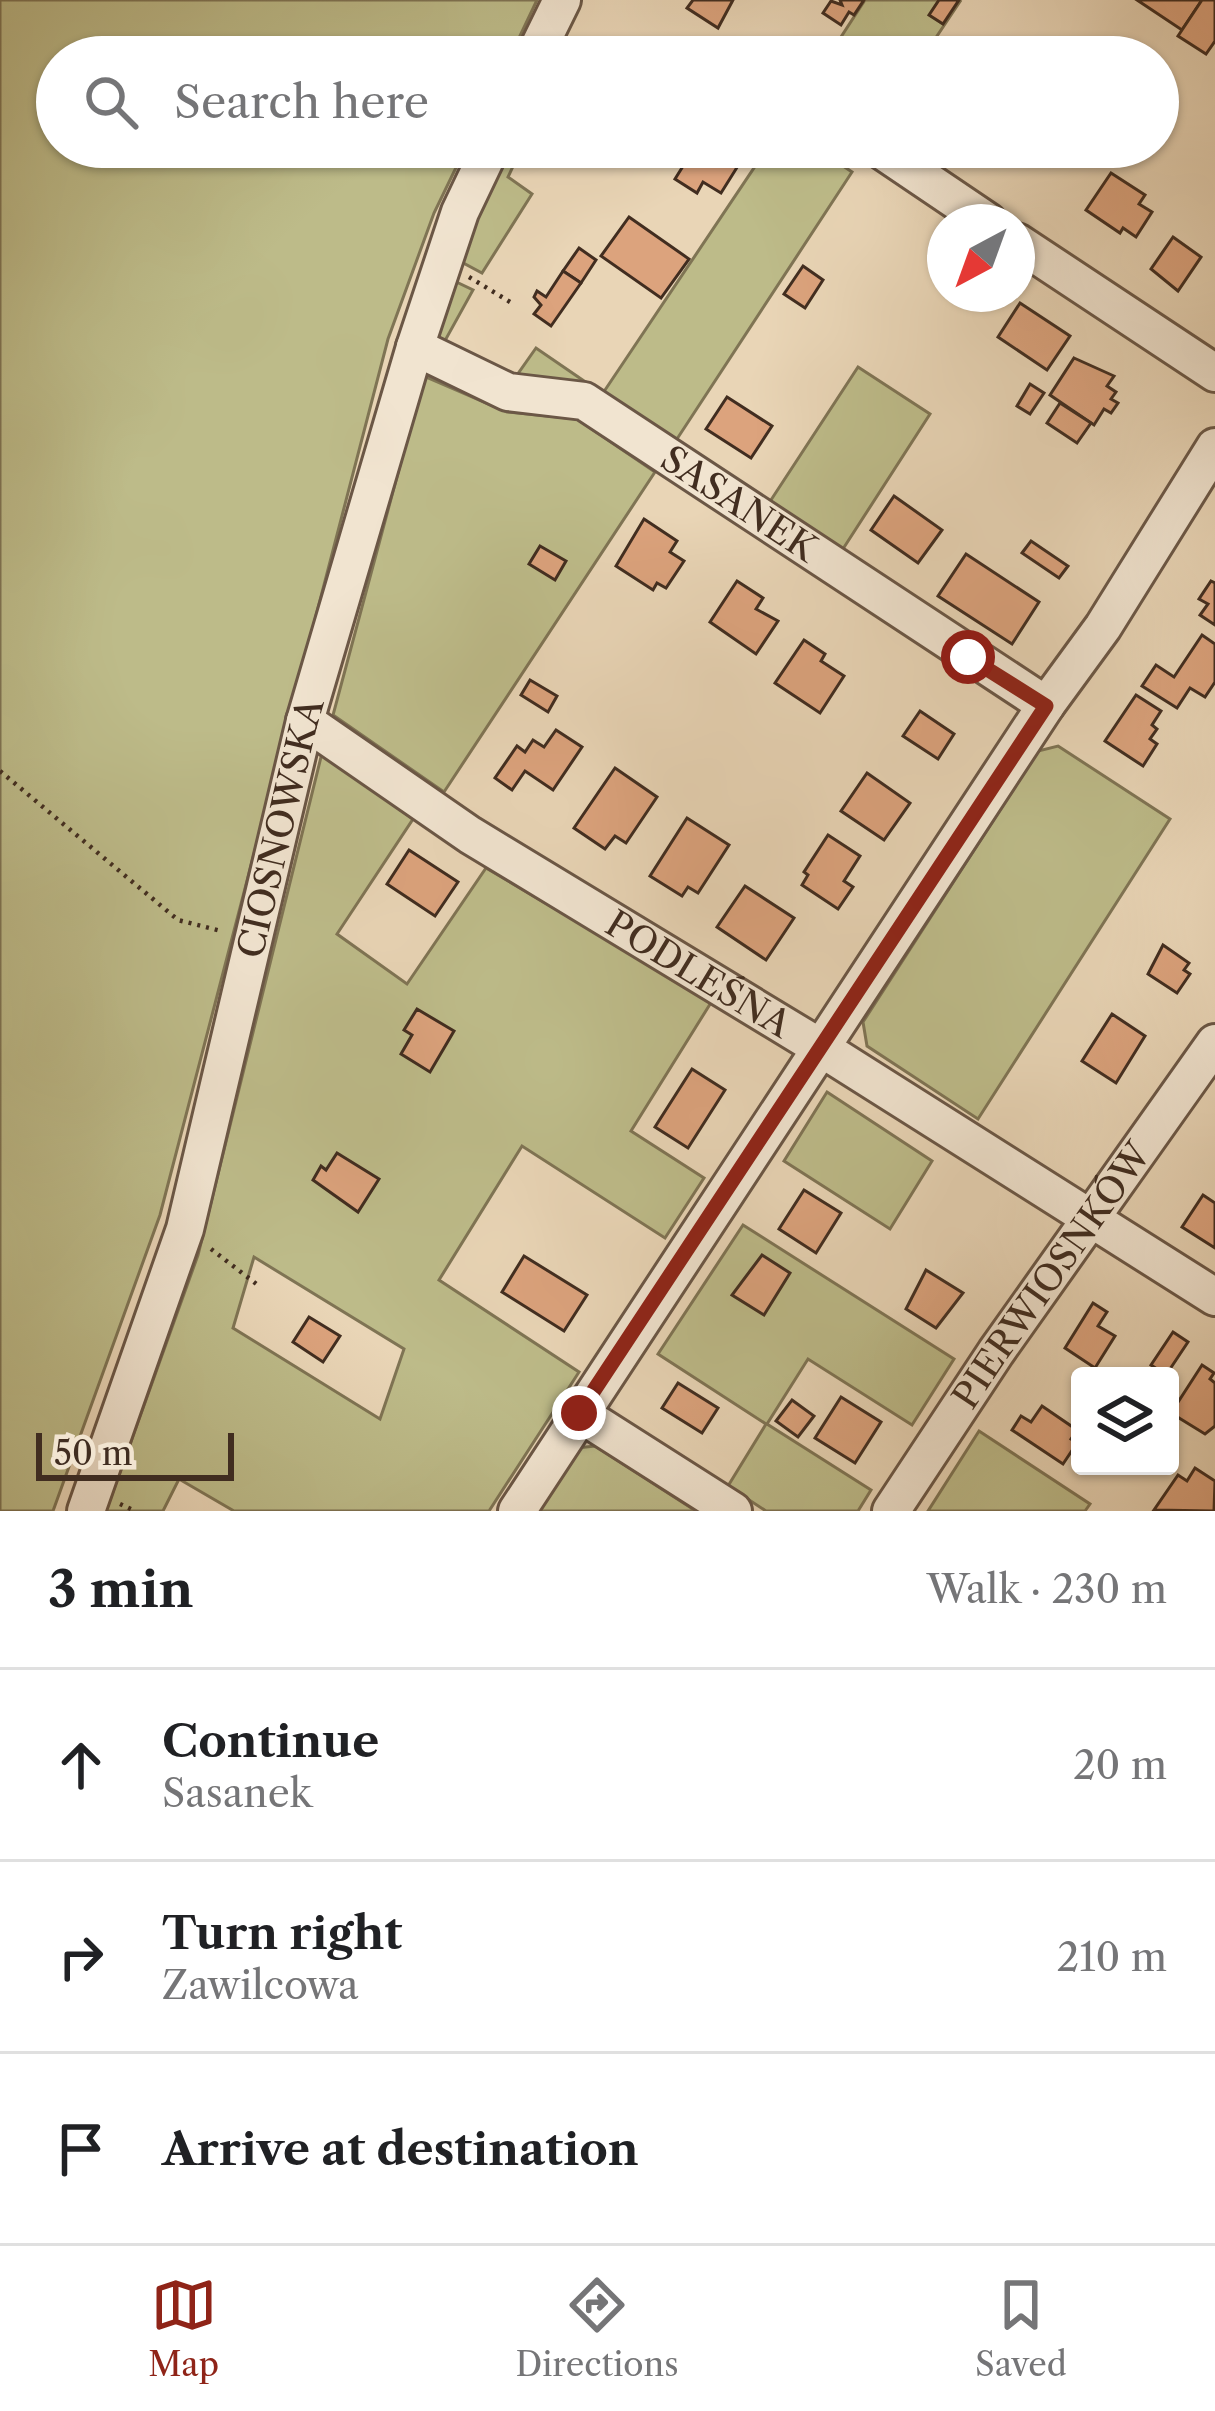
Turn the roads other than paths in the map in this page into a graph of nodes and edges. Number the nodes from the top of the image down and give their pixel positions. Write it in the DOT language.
graph roads {
  1 [pos="562,0"];
  2 [pos="545,36"];
  3 [pos="481,168"];
  4 [pos="908,168"];
  5 [pos="961,204"];
  6 [pos="1035,254"];
  7 [pos="415,347"];
  8 [pos="1215,373"];
  9 [pos="1215,447"];
  10 [pos="1046,706"];
  11 [pos="305,721"];
  12 [pos="1215,1043"];
  13 [pos="820,1048"];
  14 [pos="1090,1219"];
  15 [pos="1215,1298"];
  16 [pos="579,1413"];
  17 [pos="86,1511"];
  18 [pos="517,1511"];
  19 [pos="733,1511"];
  20 [pos="891,1511"];
  1 -- 2 [label="street"];
  3 -- 7 [label="street, CIOSNOWSKA"];
  4 -- 5 [label="street"];
  6 -- 8 [label="street"];
  7 -- 10 [label="street, SASANEK"];
  7 -- 11 [label="street, CIOSNOWSKA"];
  9 -- 10 [label="street"];
  10 -- 13 [label="street"];
  11 -- 13 [label="street, PODLEŚNA"];
  11 -- 17 [label="street, CIOSNOWSKA"];
  12 -- 14 [label="street, PIERWIOSNKÓW"];
  13 -- 14 [label="street, PODLEŚNA"];
  13 -- 16 [label="street"];
  14 -- 15 [label="street, PODLEŚNA"];
  14 -- 20 [label="street, PIERWIOSNKÓW"];
  16 -- 18 [label="street"];
  16 -- 19 [label="street"];
}
